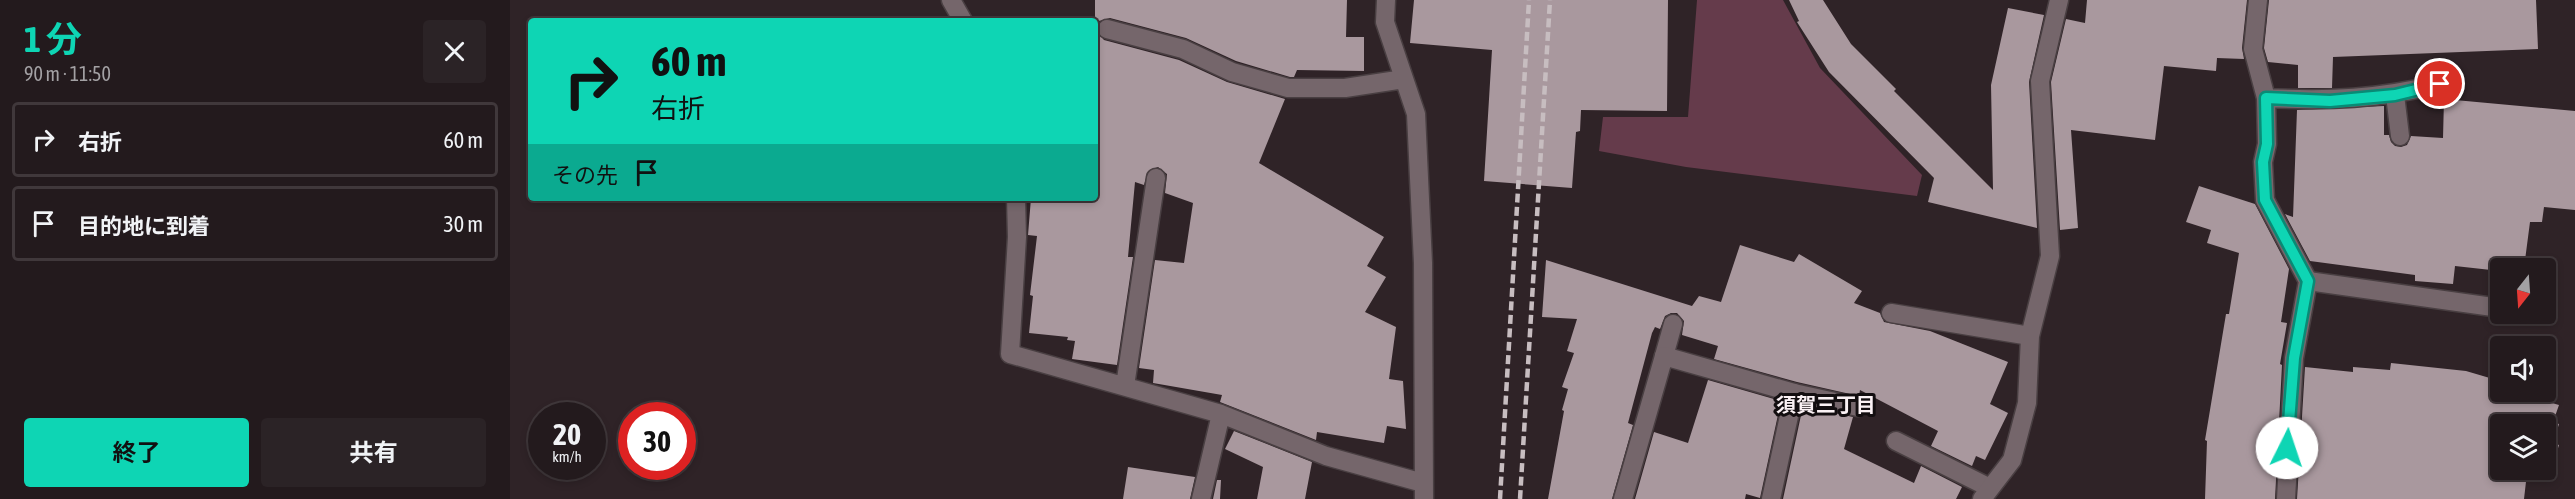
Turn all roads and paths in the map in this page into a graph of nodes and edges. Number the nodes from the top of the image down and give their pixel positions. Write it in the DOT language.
graph roads {
  1 [pos="951,0"];
  2 [pos="1386,0"];
  3 [pos="2059,0"];
  4 [pos="2258,0"];
  5 [pos="961,18"];
  6 [pos="1107,29"];
  7 [pos="1404,79"];
  8 [pos="2440,84"];
  9 [pos="2395,95"];
  10 [pos="2266,98"];
  11 [pos="2400,136"];
  12 [pos="1156,178"];
  13 [pos="1016,201"];
  14 [pos="2308,281"];
  15 [pos="2490,307"];
  16 [pos="1891,313"];
  17 [pos="1673,324"];
  18 [pos="2030,336"];
  19 [pos="1664,356"];
  20 [pos="1125,386"];
  21 [pos="1794,393"];
  22 [pos="1858,407"];
  23 [pos="1221,414"];
  24 [pos="1896,441"];
  25 [pos="1424,491"];
  26 [pos="1986,494"];
  27 [pos="1201,499"];
  28 [pos="1623,499"];
  29 [pos="1770,499"];
  30 [pos="2286,499"];
  1 -- 5 [label="street"];
  2 -- 7 [label="street"];
  3 -- 18 [label="street"];
  4 -- 10 [label="street"];
  6 -- 7 [label="street"];
  7 -- 25 [label="street"];
  8 -- 9 [label="street"];
  9 -- 10 [label="street"];
  9 -- 11 [label="street"];
  10 -- 14 [label="street"];
  12 -- 20 [label="street"];
  13 -- 20 [label="street"];
  14 -- 15 [label="street"];
  14 -- 30 [label="street"];
  16 -- 18 [label="street"];
  17 -- 19 [label="street"];
  18 -- 26 [label="street"];
  19 -- 21 [label="street"];
  19 -- 28 [label="street"];
  20 -- 23 [label="street"];
  21 -- 22 [label="street"];
  21 -- 29 [label="street"];
  23 -- 25 [label="street"];
  23 -- 27 [label="street"];
  24 -- 26 [label="street"];
}
